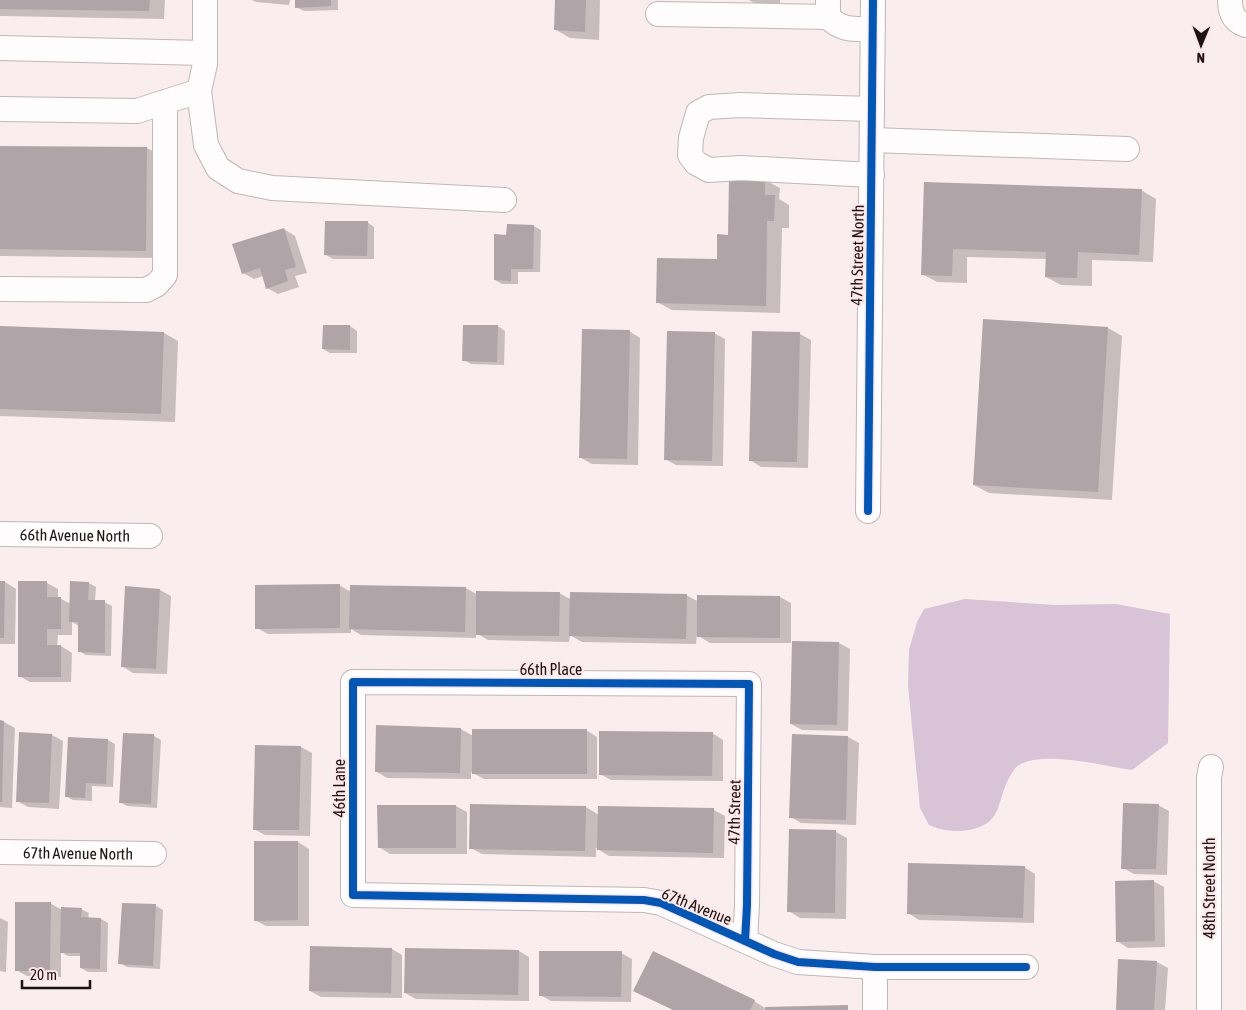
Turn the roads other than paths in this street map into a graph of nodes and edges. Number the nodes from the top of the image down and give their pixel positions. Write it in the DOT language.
graph roads {
  1 [pos="205,0"];
  2 [pos="873,0"];
  3 [pos="1230,0"];
  4 [pos="828,8"];
  5 [pos="658,14"];
  6 [pos="1246,24"];
  7 [pos="873,29"];
  8 [pos="0,48"];
  9 [pos="204,53"];
  10 [pos="199,91"];
  11 [pos="164,102"];
  12 [pos="872,108"];
  13 [pos="0,109"];
  14 [pos="872,140"];
  15 [pos="1127,149"];
  16 [pos="872,174"];
  17 [pos="504,200"];
  18 [pos="0,289"];
  19 [pos="868,511"];
  20 [pos="0,534"];
  21 [pos="150,536"];
  22 [pos="353,682"];
  23 [pos="749,684"];
  24 [pos="1211,767"];
  25 [pos="0,852"];
  26 [pos="154,854"];
  27 [pos="353,895"];
  28 [pos="745,941"];
  29 [pos="875,967"];
  30 [pos="1026,967"];
  31 [pos="875,1010"];
  32 [pos="1209,1010"];
  1 -- 9 [label="street"];
  2 -- 7 [label="street, 47th Street North"];
  3 -- 6 [label="street"];
  4 -- 5 [label="street"];
  4 -- 7 [label="street"];
  7 -- 12 [label="street, 47th Street North"];
  8 -- 9 [label="street"];
  9 -- 10 [label="street"];
  10 -- 11 [label="street"];
  10 -- 17 [label="street"];
  11 -- 13 [label="street"];
  11 -- 18 [label="street"];
  12 -- 14 [label="street, 47th Street North"];
  12 -- 16 [label="street"];
  14 -- 15 [label="street"];
  14 -- 16 [label="street, 47th Street North"];
  16 -- 19 [label="street, 47th Street North"];
  20 -- 21 [label="street, 66th Avenue North"];
  22 -- 23 [label="street, 66th Place"];
  22 -- 27 [label="street, 46th Lane"];
  23 -- 28 [label="street, 47th Street"];
  24 -- 32 [label="street, 48th Street North"];
  25 -- 26 [label="street, 67th Avenue North"];
  27 -- 28 [label="street, 67th Avenue"];
  28 -- 29 [label="street, 67th Avenue"];
  29 -- 30 [label="street, 67th Avenue"];
  29 -- 31 [label="street"];
}
